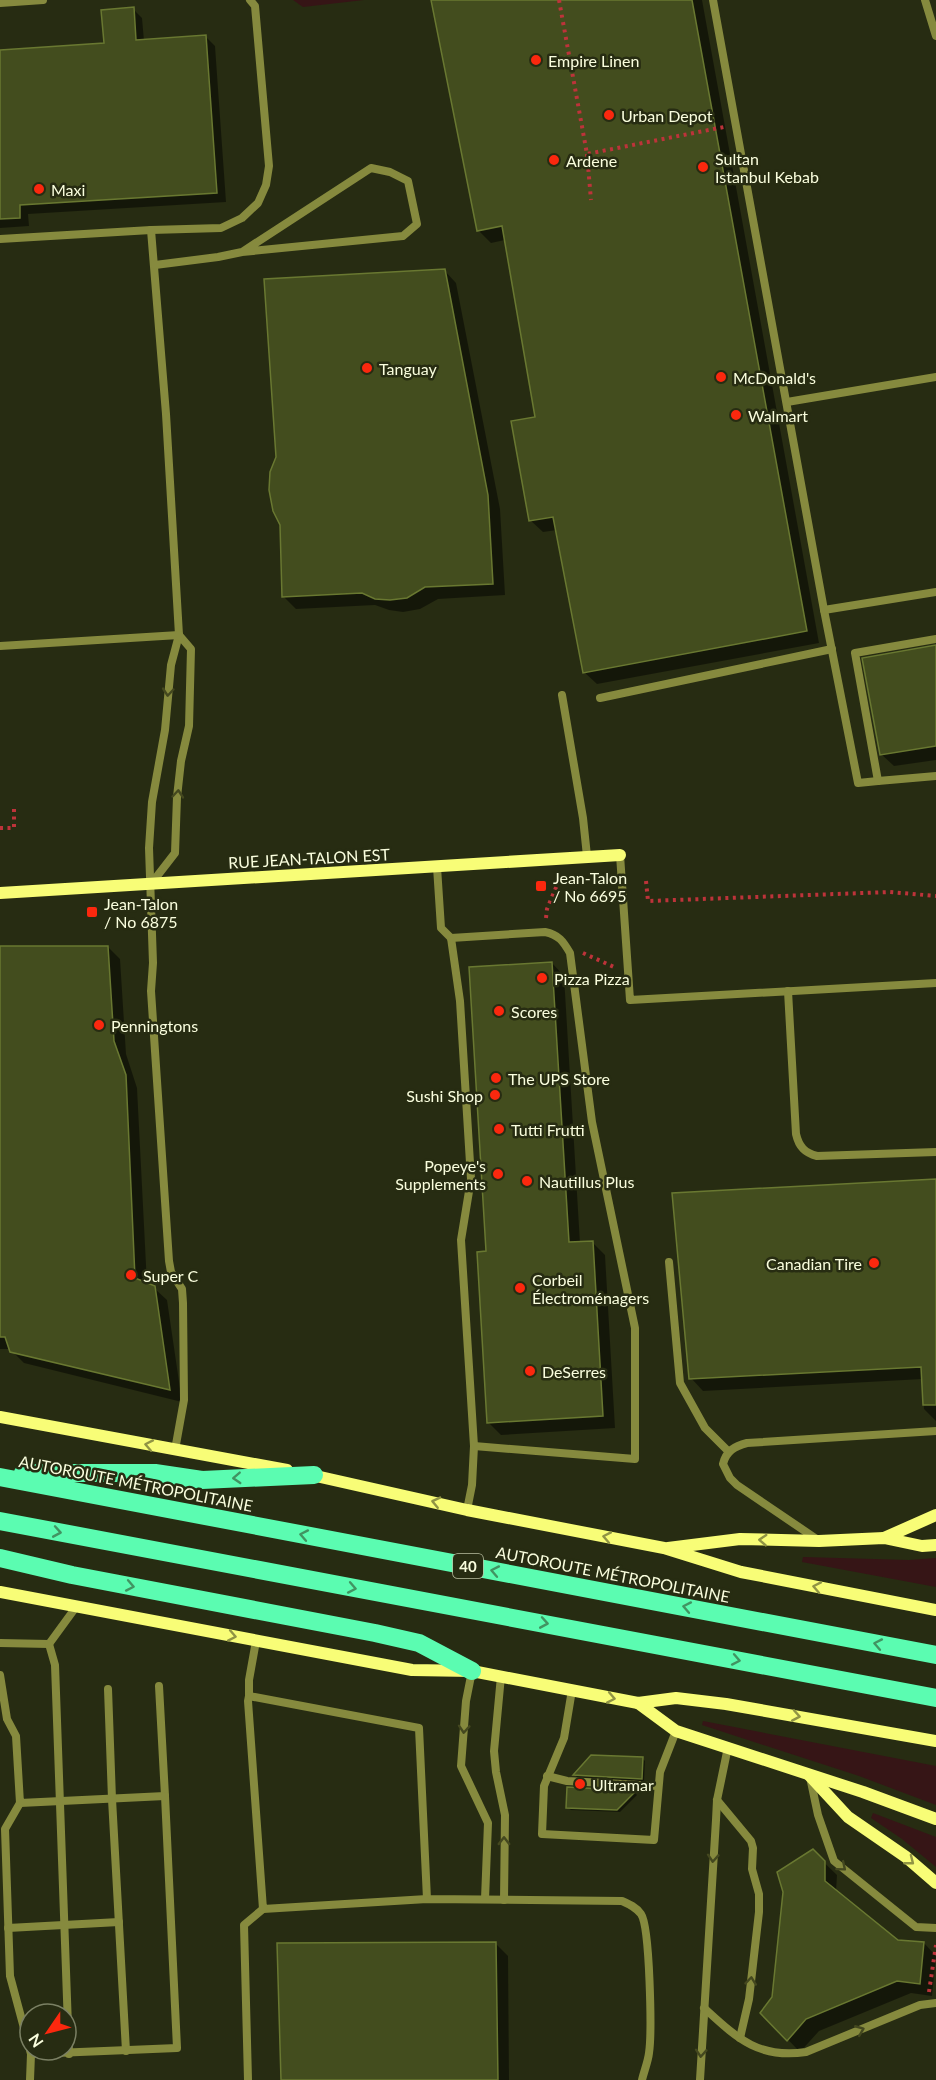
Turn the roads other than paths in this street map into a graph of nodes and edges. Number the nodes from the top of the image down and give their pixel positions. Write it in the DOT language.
graph roads {
  1 [pos="43,0"];
  2 [pos="250,0"];
  3 [pos="714,0"];
  4 [pos="925,0"];
  5 [pos="0,3"];
  6 [pos="936,36"];
  7 [pos="151,230"];
  8 [pos="0,239"];
  9 [pos="242,252"];
  10 [pos="155,265"];
  11 [pos="936,377"];
  12 [pos="787,402"];
  13 [pos="936,592"];
  14 [pos="824,610"];
  15 [pos="179,635"];
  16 [pos="936,639"];
  17 [pos="0,646"];
  18 [pos="832,649"];
  19 [pos="562,695"];
  20 [pos="600,698"];
  21 [pos="936,776"];
  22 [pos="878,781"];
  23 [pos="620,855"];
  24 [pos="587,856"];
  25 [pos="437,867"];
  26 [pos="151,884"];
  27 [pos="0,893"];
  28 [pos="451,938"];
  29 [pos="936,983"];
  30 [pos="788,991"];
  31 [pos="936,1152"];
  32 [pos="669,1262"];
  33 [pos="0,1417"];
  34 [pos="936,1431"];
  35 [pos="474,1446"];
  36 [pos="175,1450"];
  37 [pos="729,1452"];
  38 [pos="0,1473"];
  39 [pos="314,1475"];
  40 [pos="0,1477"];
  41 [pos="467,1509"];
  42 [pos="936,1515"];
  43 [pos="0,1521"];
  44 [pos="884,1538"];
  45 [pos="819,1541"];
  46 [pos="936,1545"];
  47 [pos="664,1548"];
  48 [pos="0,1558"];
  49 [pos="0,1592"];
  50 [pos="76,1607"];
  51 [pos="936,1610"];
  52 [pos="256,1641"];
  53 [pos="0,1643"];
  54 [pos="49,1644"];
  55 [pos="936,1655"];
  56 [pos="472,1671"];
  57 [pos="0,1675"];
  58 [pos="501,1676"];
  59 [pos="159,1686"];
  60 [pos="108,1689"];
  61 [pos="572,1690"];
  62 [pos="249,1696"];
  63 [pos="936,1698"];
  64 [pos="638,1703"];
  65 [pos="676,1731"];
  66 [pos="936,1741"];
  67 [pos="728,1747"];
  68 [pos="809,1775"];
  69 [pos="547,1776"];
  70 [pos="658,1786"];
  71 [pos="165,1796"];
  72 [pos="112,1799"];
  73 [pos="717,1800"];
  74 [pos="59,1802"];
  75 [pos="20,1803"];
  76 [pos="936,1819"];
  77 [pos="936,1883"];
  78 [pos="427,1899"];
  79 [pos="485,1899"];
  80 [pos="504,1900"];
  81 [pos="263,1909"];
  82 [pos="119,1922"];
  83 [pos="63,1925"];
  84 [pos="8,1928"];
  85 [pos="936,1928"];
  86 [pos="67,2002"];
  87 [pos="936,2003"];
  88 [pos="18,2006"];
  89 [pos="704,2007"];
  90 [pos="740,2038"];
  91 [pos="126,2051"];
  92 [pos="78,2054"];
  93 [pos="31,2062"];
  94 [pos="30,2080"];
  95 [pos="248,2080"];
  96 [pos="642,2080"];
  97 [pos="700,2080"];
  1 -- 5 [label="lane"];
  2 -- 7 [label="lane"];
  3 -- 12 [label="lane"];
  4 -- 6 [label="lane"];
  7 -- 8 [label="lane"];
  7 -- 10 [label="lane"];
  9 -- 9 [label="lane"];
  9 -- 10 [label="lane"];
  10 -- 15 [label="lane"];
  11 -- 12 [label="lane"];
  12 -- 14 [label="lane"];
  13 -- 14 [label="lane"];
  14 -- 18 [label="lane"];
  15 -- 17 [label="lane"];
  15 -- 26 [label="lane, one-way"];
  26 -- 15 [label="lane, one-way"];
  16 -- 22 [label="lane"];
  18 -- 20 [label="lane"];
  18 -- 22 [label="lane"];
  19 -- 24 [label="lane"];
  21 -- 22 [label="lane"];
  23 -- 24 [label="main road, RUE JEAN-TALON EST"];
  23 -- 30 [label="lane"];
  24 -- 25 [label="main road, RUE JEAN-TALON EST"];
  25 -- 26 [label="main road, RUE JEAN-TALON EST"];
  25 -- 28 [label="lane"];
  26 -- 27 [label="main road, RUE JEAN-TALON EST"];
  26 -- 36 [label="lane"];
  28 -- 35 [label="lane"];
  28 -- 35 [label="lane"];
  29 -- 30 [label="lane"];
  30 -- 31 [label="lane"];
  32 -- 37 [label="lane"];
  36 -- 33 [label="main road, one-way"];
  34 -- 37 [label="lane"];
  35 -- 41 [label="lane"];
  36 -- 39 [label="main road"];
  37 -- 45 [label="lane"];
  39 -- 38 [label="highway, one-way"];
  41 -- 39 [label="main road, one-way"];
  55 -- 40 [label="highway, AUTOROUTE MÉTROPOLITAINE / 40, one-way"];
  47 -- 41 [label="main road, one-way"];
  42 -- 44 [label="main road"];
  43 -- 63 [label="highway, one-way"];
  44 -- 45 [label="main road"];
  44 -- 46 [label="main road"];
  45 -- 47 [label="main road, one-way"];
  51 -- 47 [label="main road, one-way"];
  48 -- 56 [label="highway, one-way"];
  49 -- 50 [label="main road"];
  50 -- 52 [label="main road, one-way"];
  50 -- 54 [label="lane"];
  52 -- 56 [label="main road"];
  52 -- 62 [label="lane"];
  53 -- 54 [label="lane"];
  54 -- 74 [label="lane"];
  56 -- 58 [label="main road"];
  56 -- 79 [label="lane, one-way"];
  57 -- 75 [label="lane"];
  58 -- 61 [label="main road"];
  80 -- 58 [label="lane, one-way"];
  59 -- 71 [label="lane"];
  60 -- 72 [label="lane"];
  61 -- 64 [label="main road, one-way"];
  61 -- 69 [label="lane"];
  62 -- 78 [label="lane"];
  62 -- 81 [label="lane"];
  64 -- 65 [label="main road"];
  64 -- 66 [label="main road, one-way"];
  65 -- 67 [label="main road"];
  65 -- 70 [label="lane"];
  67 -- 68 [label="main road"];
  67 -- 73 [label="lane"];
  68 -- 76 [label="main road"];
  68 -- 77 [label="main road, one-way"];
  68 -- 85 [label="lane, one-way"];
  69 -- 70 [label="lane"];
  69 -- 70 [label="lane"];
  71 -- 72 [label="lane"];
  71 -- 91 [label="lane"];
  72 -- 74 [label="lane"];
  72 -- 82 [label="lane"];
  73 -- 89 [label="lane, one-way"];
  90 -- 73 [label="lane, one-way"];
  74 -- 75 [label="lane"];
  74 -- 83 [label="lane"];
  75 -- 84 [label="lane"];
  78 -- 79 [label="lane"];
  78 -- 81 [label="lane"];
  79 -- 80 [label="lane"];
  80 -- 96 [label="lane"];
  81 -- 95 [label="lane"];
  82 -- 83 [label="lane"];
  82 -- 91 [label="lane"];
  83 -- 84 [label="lane"];
  83 -- 86 [label="lane"];
  84 -- 88 [label="lane"];
  90 -- 87 [label="lane, one-way"];
  89 -- 90 [label="lane"];
  89 -- 97 [label="lane, one-way"];
  91 -- 92 [label="lane"];
  93 -- 94 [label="lane"];
}
